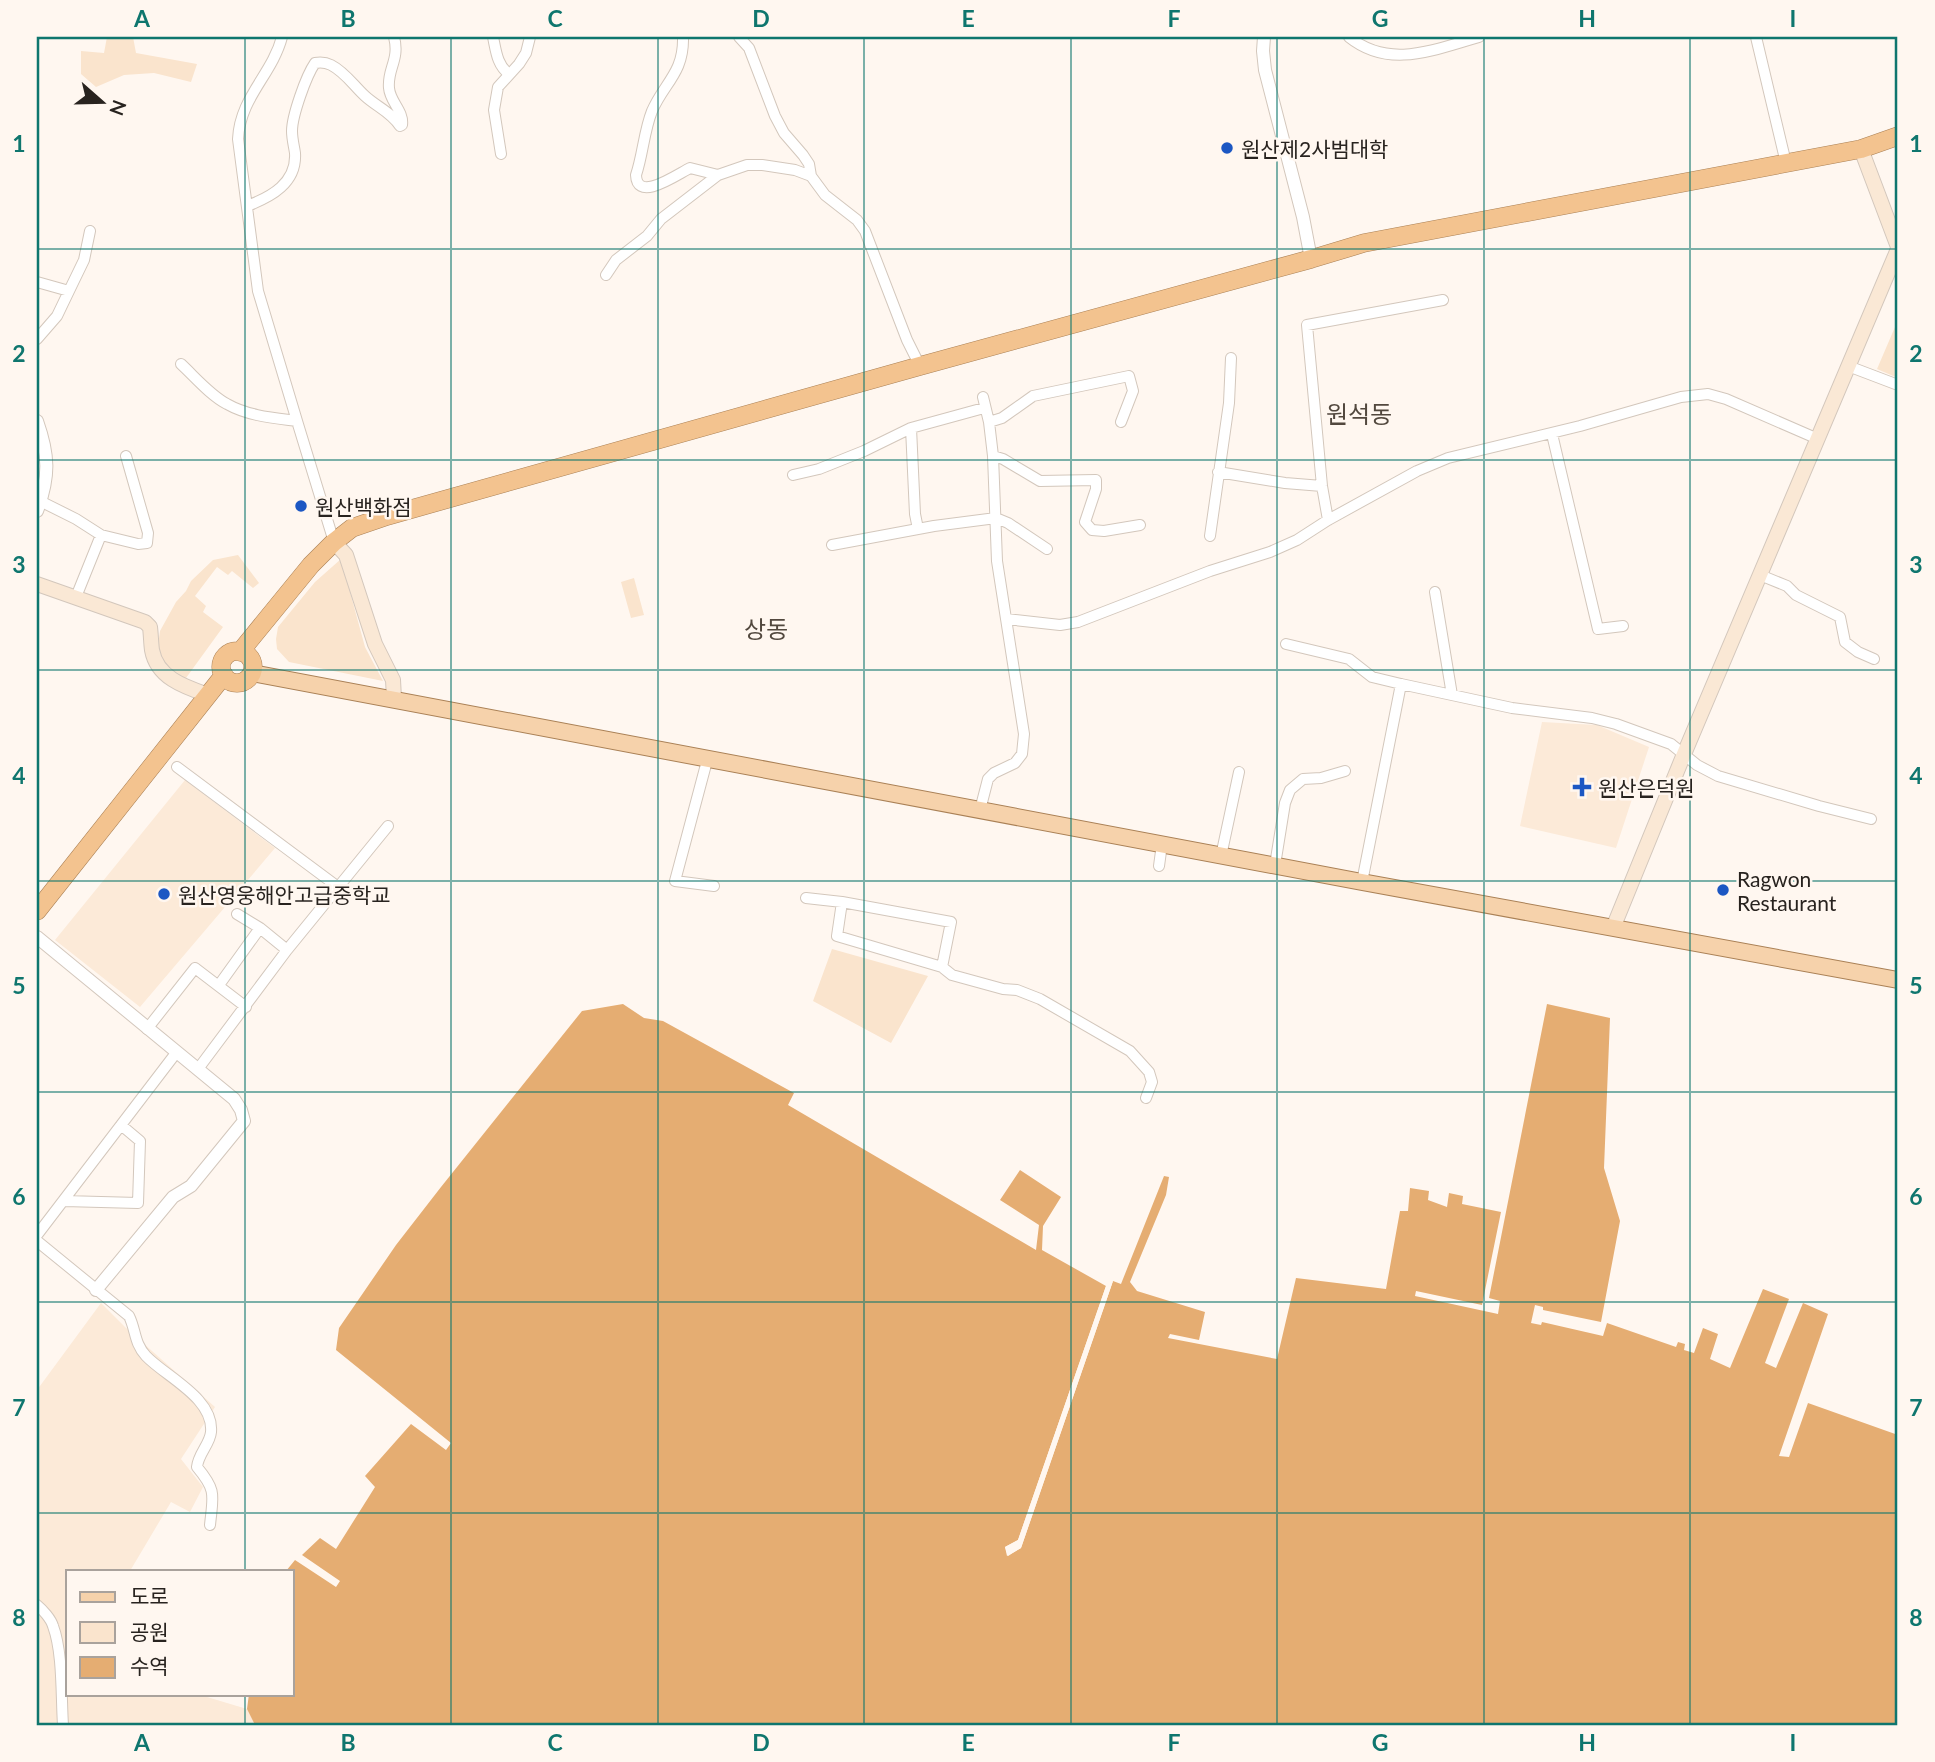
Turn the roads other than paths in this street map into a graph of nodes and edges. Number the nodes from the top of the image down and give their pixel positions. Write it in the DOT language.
graph roads {
  1 [pos="282,37"];
  2 [pos="394,37"];
  3 [pos="494,37"];
  4 [pos="530,37"];
  5 [pos="683,37"];
  6 [pos="739,37"];
  7 [pos="1264,37"];
  8 [pos="1349,37"];
  9 [pos="1479,37"];
  10 [pos="1755,37"];
  11 [pos="509,74"];
  12 [pos="1898,136"];
  13 [pos="1861,149"];
  14 [pos="501,155"];
  15 [pos="1786,163"];
  16 [pos="718,175"];
  17 [pos="811,176"];
  18 [pos="247,206"];
  19 [pos="90,231"];
  20 [pos="1898,248"];
  21 [pos="1311,259"];
  22 [pos="606,275"];
  23 [pos="37,282"];
  24 [pos="69,292"];
  25 [pos="1443,300"];
  26 [pos="37,339"];
  27 [pos="1231,358"];
  28 [pos="181,364"];
  29 [pos="920,366"];
  30 [pos="1848,366"];
  31 [pos="1898,384"];
  32 [pos="37,421"];
  33 [pos="297,421"];
  34 [pos="989,422"];
  35 [pos="1121,422"];
  36 [pos="911,428"];
  37 [pos="1552,434"];
  38 [pos="1818,439"];
  39 [pos="126,456"];
  40 [pos="993,456"];
  41 [pos="1218,472"];
  42 [pos="793,475"];
  43 [pos="1322,486"];
  44 [pos="38,506"];
  45 [pos="996,518"];
  46 [pos="1328,520"];
  47 [pos="1140,525"];
  48 [pos="918,529"];
  49 [pos="101,535"];
  50 [pos="1210,536"];
  51 [pos="334,542"];
  52 [pos="832,545"];
  53 [pos="1047,549"];
  54 [pos="1760,575"];
  55 [pos="37,584"];
  56 [pos="1436,592"];
  57 [pos="76,597"];
  58 [pos="1006,619"];
  59 [pos="1623,626"];
  60 [pos="1286,644"];
  61 [pos="240,652"];
  62 [pos="1874,659"];
  63 [pos="252,673"];
  64 [pos="223,675"];
  65 [pos="1401,684"];
  66 [pos="208,695"];
  67 [pos="1452,695"];
  68 [pos="394,698"];
  69 [pos="1684,754"];
  70 [pos="708,757"];
  71 [pos="177,767"];
  72 [pos="1345,771"];
  73 [pos="1239,772"];
  74 [pos="980,810"];
  75 [pos="1871,819"];
  76 [pos="388,826"];
  77 [pos="1162,844"];
  78 [pos="1221,856"];
  79 [pos="1159,866"];
  80 [pos="1275,866"];
  81 [pos="1362,882"];
  82 [pos="714,886"];
  83 [pos="338,887"];
  84 [pos="806,898"];
  85 [pos="842,902"];
  86 [pos="37,911"];
  87 [pos="237,914"];
  88 [pos="1613,928"];
  89 [pos="260,929"];
  90 [pos="37,937"];
  91 [pos="287,950"];
  92 [pos="943,967"];
  93 [pos="1898,980"];
  94 [pos="219,985"];
  95 [pos="246,1007"];
  96 [pos="147,1028"];
  97 [pos="176,1053"];
  98 [pos="198,1069"];
  99 [pos="1146,1098"];
  100 [pos="121,1125"];
  101 [pos="64,1200"];
  102 [pos="38,1244"];
  103 [pos="96,1290"];
  104 [pos="209,1525"];
  105 [pos="37,1605"];
  106 [pos="64,1725"];
  1 -- 18 [label="street"];
  2 -- 18 [label="street"];
  3 -- 11 [label="street"];
  4 -- 11 [label="street"];
  5 -- 16 [label="street"];
  6 -- 17 [label="street"];
  7 -- 21 [label="street"];
  8 -- 9 [label="street"];
  10 -- 15 [label="street"];
  11 -- 14 [label="street"];
  12 -- 13 [label="highway"];
  13 -- 15 [label="highway"];
  13 -- 20 [label="main road"];
  15 -- 21 [label="highway"];
  16 -- 17 [label="street"];
  16 -- 22 [label="street"];
  17 -- 29 [label="street"];
  18 -- 33 [label="street"];
  19 -- 24 [label="street"];
  20 -- 30 [label="main road"];
  21 -- 29 [label="highway"];
  23 -- 24 [label="street"];
  24 -- 26 [label="street"];
  25 -- 43 [label="street"];
  27 -- 41 [label="street"];
  28 -- 33 [label="street"];
  29 -- 51 [label="highway"];
  30 -- 31 [label="street"];
  30 -- 38 [label="main road"];
  32 -- 44 [label="street"];
  33 -- 51 [label="street"];
  34 -- 35 [label="street"];
  34 -- 36 [label="street"];
  34 -- 40 [label="street"];
  36 -- 42 [label="street"];
  36 -- 48 [label="street"];
  37 -- 38 [label="street"];
  37 -- 46 [label="street"];
  37 -- 59 [label="street"];
  38 -- 54 [label="main road"];
  39 -- 49 [label="street"];
  40 -- 45 [label="street"];
  40 -- 47 [label="street"];
  41 -- 43 [label="street"];
  41 -- 50 [label="street"];
  43 -- 46 [label="street"];
  44 -- 49 [label="street"];
  45 -- 48 [label="street"];
  45 -- 53 [label="street"];
  45 -- 58 [label="street"];
  46 -- 58 [label="street"];
  48 -- 52 [label="street"];
  49 -- 57 [label="street"];
  51 -- 61 [label="highway"];
  51 -- 68 [label="main road"];
  54 -- 62 [label="street"];
  54 -- 69 [label="main road"];
  55 -- 57 [label="main road"];
  56 -- 67 [label="street"];
  57 -- 66 [label="main road"];
  58 -- 74 [label="street"];
  60 -- 65 [label="street"];
  61 -- 63 [label="highway"];
  61 -- 64 [label="highway"];
  63 -- 64 [label="highway"];
  63 -- 68 [label="main road"];
  64 -- 66 [label="highway"];
  65 -- 67 [label="street"];
  65 -- 81 [label="street"];
  66 -- 86 [label="highway"];
  67 -- 69 [label="street"];
  68 -- 70 [label="main road"];
  69 -- 75 [label="street"];
  69 -- 88 [label="main road"];
  70 -- 74 [label="main road"];
  70 -- 82 [label="street"];
  71 -- 83 [label="street"];
  72 -- 80 [label="street"];
  73 -- 78 [label="street"];
  74 -- 77 [label="main road"];
  76 -- 83 [label="street"];
  77 -- 78 [label="main road"];
  77 -- 79 [label="street"];
  78 -- 80 [label="main road"];
  80 -- 81 [label="main road"];
  81 -- 88 [label="main road"];
  83 -- 91 [label="street"];
  84 -- 85 [label="street"];
  85 -- 92 [label="street"];
  85 -- 92 [label="street"];
  87 -- 89 [label="street"];
  88 -- 93 [label="main road"];
  89 -- 91 [label="street"];
  89 -- 94 [label="street"];
  90 -- 96 [label="street"];
  91 -- 95 [label="street"];
  92 -- 99 [label="street"];
  94 -- 95 [label="street"];
  94 -- 96 [label="street"];
  95 -- 98 [label="street"];
  96 -- 97 [label="street"];
  97 -- 98 [label="street"];
  97 -- 100 [label="street"];
  98 -- 103 [label="street"];
  100 -- 101 [label="street"];
  100 -- 101 [label="street"];
  101 -- 102 [label="street"];
  102 -- 103 [label="street"];
  103 -- 104 [label="street"];
  105 -- 106 [label="street"];
}
